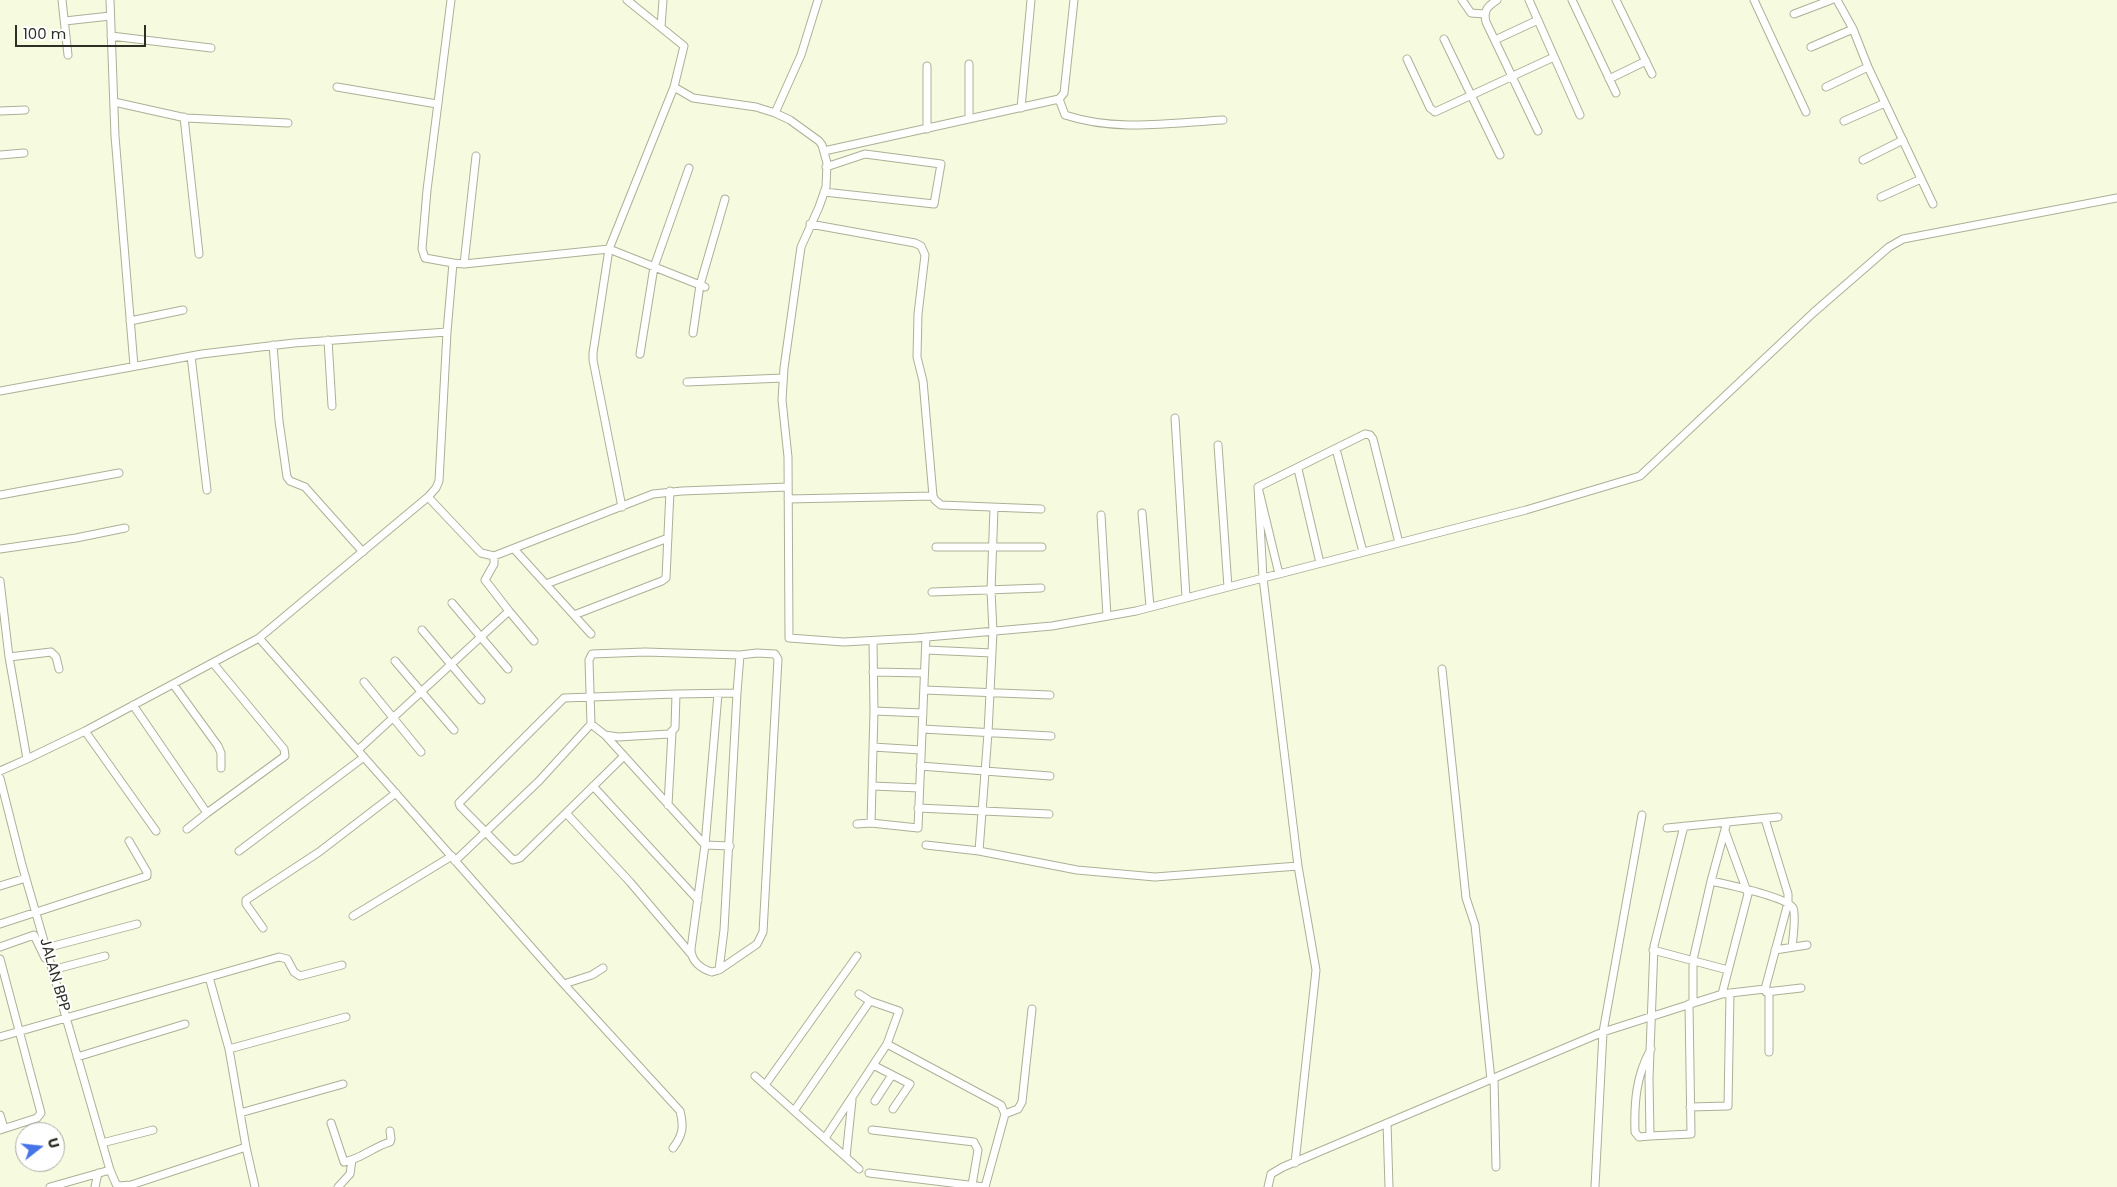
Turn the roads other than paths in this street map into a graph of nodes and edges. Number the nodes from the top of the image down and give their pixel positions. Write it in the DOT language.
graph roads {
  1 [pos="62,0"];
  2 [pos="110,0"];
  3 [pos="450,0"];
  4 [pos="627,0"];
  5 [pos="663,0"];
  6 [pos="818,0"];
  7 [pos="1031,0"];
  8 [pos="1074,0"];
  9 [pos="1462,0"];
  10 [pos="1497,0"];
  11 [pos="1529,0"];
  12 [pos="1572,0"];
  13 [pos="1616,0"];
  14 [pos="1754,0"];
  15 [pos="1831,0"];
  16 [pos="1837,0"];
  17 [pos="1485,14"];
  18 [pos="1794,14"];
  19 [pos="110,16"];
  20 [pos="1538,20"];
  21 [pos="65,21"];
  22 [pos="661,27"];
  23 [pos="1853,29"];
  24 [pos="111,36"];
  25 [pos="1444,39"];
  26 [pos="1495,40"];
  27 [pos="211,48"];
  28 [pos="1811,48"];
  29 [pos="68,55"];
  30 [pos="1554,57"];
  31 [pos="1407,59"];
  32 [pos="1646,61"];
  33 [pos="969,64"];
  34 [pos="927,66"];
  35 [pos="1868,67"];
  36 [pos="1652,74"];
  37 [pos="1512,76"];
  38 [pos="1609,79"];
  39 [pos="337,87"];
  40 [pos="674,87"];
  41 [pos="1826,87"];
  42 [pos="1616,93"];
  43 [pos="1472,95"];
  44 [pos="1059,99"];
  45 [pos="114,102"];
  46 [pos="1885,103"];
  47 [pos="437,104"];
  48 [pos="1022,108"];
  49 [pos="25,110"];
  50 [pos="0,112"];
  51 [pos="1806,112"];
  52 [pos="775,113"];
  53 [pos="1580,114"];
  54 [pos="184,117"];
  55 [pos="969,119"];
  56 [pos="1222,120"];
  57 [pos="1844,121"];
  58 [pos="288,123"];
  59 [pos="927,129"];
  60 [pos="1538,131"];
  61 [pos="1902,140"];
  62 [pos="824,151"];
  63 [pos="24,152"];
  64 [pos="0,155"];
  65 [pos="1500,155"];
  66 [pos="476,156"];
  67 [pos="1863,160"];
  68 [pos="826,167"];
  69 [pos="689,168"];
  70 [pos="1921,179"];
  71 [pos="824,192"];
  72 [pos="1881,197"];
  73 [pos="2117,198"];
  74 [pos="725,199"];
  75 [pos="1933,204"];
  76 [pos="810,224"];
  77 [pos="609,249"];
  78 [pos="198,254"];
  79 [pos="453,263"];
  80 [pos="464,264"];
  81 [pos="654,267"];
  82 [pos="702,286"];
  83 [pos="183,310"];
  84 [pos="130,321"];
  85 [pos="447,332"];
  86 [pos="693,333"];
  87 [pos="328,340"];
  88 [pos="273,345"];
  89 [pos="640,354"];
  90 [pos="191,356"];
  91 [pos="134,366"];
  92 [pos="783,378"];
  93 [pos="687,382"];
  94 [pos="0,391"];
  95 [pos="332,406"];
  96 [pos="1175,418"];
  97 [pos="1218,445"];
  98 [pos="1336,449"];
  99 [pos="1298,469"];
  100 [pos="119,473"];
  101 [pos="788,487"];
  102 [pos="1258,487"];
  103 [pos="207,490"];
  104 [pos="670,491"];
  105 [pos="0,495"];
  106 [pos="428,496"];
  107 [pos="933,496"];
  108 [pos="788,499"];
  109 [pos="622,507"];
  110 [pos="994,508"];
  111 [pos="1041,509"];
  112 [pos="1142,513"];
  113 [pos="1101,515"];
  114 [pos="124,528"];
  115 [pos="668,538"];
  116 [pos="1399,543"];
  117 [pos="936,548"];
  118 [pos="992,548"];
  119 [pos="1042,548"];
  120 [pos="0,549"];
  121 [pos="514,549"];
  122 [pos="363,552"];
  123 [pos="1364,552"];
  124 [pos="494,556"];
  125 [pos="1320,563"];
  126 [pos="1279,574"];
  127 [pos="1263,578"];
  128 [pos="0,581"];
  129 [pos="546,584"];
  130 [pos="1228,587"];
  131 [pos="1041,588"];
  132 [pos="991,591"];
  133 [pos="932,592"];
  134 [pos="1186,598"];
  135 [pos="452,603"];
  136 [pos="1150,607"];
  137 [pos="509,611"];
  138 [pos="574,615"];
  139 [pos="1107,616"];
  140 [pos="422,630"];
  141 [pos="993,631"];
  142 [pos="590,634"];
  143 [pos="482,637"];
  144 [pos="926,637"];
  145 [pos="259,638"];
  146 [pos="534,641"];
  147 [pos="873,641"];
  148 [pos="4,645"];
  149 [pos="926,650"];
  150 [pos="992,653"];
  151 [pos="740,655"];
  152 [pos="9,657"];
  153 [pos="395,661"];
  154 [pos="212,663"];
  155 [pos="452,664"];
  156 [pos="59,669"];
  157 [pos="508,669"];
  158 [pos="1442,669"];
  159 [pos="873,672"];
  160 [pos="924,673"];
  161 [pos="364,682"];
  162 [pos="173,684"];
  163 [pos="924,690"];
  164 [pos="422,692"];
  165 [pos="990,692"];
  166 [pos="737,693"];
  167 [pos="676,694"];
  168 [pos="718,694"];
  169 [pos="1050,694"];
  170 [pos="590,698"];
  171 [pos="481,700"];
  172 [pos="133,705"];
  173 [pos="874,711"];
  174 [pos="923,713"];
  175 [pos="392,719"];
  176 [pos="591,724"];
  177 [pos="922,729"];
  178 [pos="454,730"];
  179 [pos="85,731"];
  180 [pos="672,732"];
  181 [pos="988,733"];
  182 [pos="605,735"];
  183 [pos="1051,736"];
  184 [pos="873,747"];
  185 [pos="358,750"];
  186 [pos="921,750"];
  187 [pos="421,752"];
  188 [pos="624,756"];
  189 [pos="364,757"];
  190 [pos="27,759"];
  191 [pos="920,766"];
  192 [pos="221,768"];
  193 [pos="0,771"];
  194 [pos="984,771"];
  195 [pos="1050,776"];
  196 [pos="0,778"];
  197 [pos="593,786"];
  198 [pos="873,786"];
  199 [pos="919,788"];
  200 [pos="396,793"];
  201 [pos="668,805"];
  202 [pos="918,808"];
  203 [pos="981,809"];
  204 [pos="208,813"];
  205 [pos="566,813"];
  206 [pos="1049,814"];
  207 [pos="1642,815"];
  208 [pos="1778,817"];
  209 [pos="1765,819"];
  210 [pos="1728,822"];
  211 [pos="857,824"];
  212 [pos="871,824"];
  213 [pos="1684,826"];
  214 [pos="1667,828"];
  215 [pos="187,829"];
  216 [pos="156,831"];
  217 [pos="1725,831"];
  218 [pos="485,832"];
  219 [pos="129,841"];
  220 [pos="705,845"];
  221 [pos="926,845"];
  222 [pos="730,846"];
  223 [pos="978,850"];
  224 [pos="239,851"];
  225 [pos="454,858"];
  226 [pos="1298,866"];
  227 [pos="26,878"];
  228 [pos="1711,881"];
  229 [pos="0,886"];
  230 [pos="1747,889"];
  231 [pos="698,900"];
  232 [pos="1788,903"];
  233 [pos="36,912"];
  234 [pos="353,916"];
  235 [pos="0,924"];
  236 [pos="137,924"];
  237 [pos="263,928"];
  238 [pos="1806,946"];
  239 [pos="0,948"];
  240 [pos="46,948"];
  241 [pos="1792,948"];
  242 [pos="1654,950"];
  243 [pos="1775,950"];
  244 [pos="691,954"];
  245 [pos="105,956"];
  246 [pos="856,956"];
  247 [pos="0,959"];
  248 [pos="1694,960"];
  249 [pos="50,962"];
  250 [pos="342,965"];
  251 [pos="603,968"];
  252 [pos="52,970"];
  253 [pos="719,970"];
  254 [pos="1728,970"];
  255 [pos="209,977"];
  256 [pos="564,984"];
  257 [pos="1801,988"];
  258 [pos="1767,990"];
  259 [pos="1726,993"];
  260 [pos="859,994"];
  261 [pos="870,1000"];
  262 [pos="1691,1003"];
  263 [pos="1032,1009"];
  264 [pos="1652,1015"];
  265 [pos="346,1017"];
  266 [pos="66,1019"];
  267 [pos="185,1024"];
  268 [pos="20,1032"];
  269 [pos="1603,1032"];
  270 [pos="0,1038"];
  271 [pos="887,1044"];
  272 [pos="229,1049"];
  273 [pos="1650,1049"];
  274 [pos="1768,1052"];
  275 [pos="77,1057"];
  276 [pos="873,1065"];
  277 [pos="892,1075"];
  278 [pos="755,1076"];
  279 [pos="1493,1079"];
  280 [pos="343,1084"];
  281 [pos="765,1085"];
  282 [pos="852,1097"];
  283 [pos="875,1101"];
  284 [pos="1690,1107"];
  285 [pos="893,1109"];
  286 [pos="794,1111"];
  287 [pos="240,1113"];
  288 [pos="1006,1114"];
  289 [pos="0,1115"];
  290 [pos="331,1123"];
  291 [pos="1387,1123"];
  292 [pos="2,1129"];
  293 [pos="153,1130"];
  294 [pos="872,1130"];
  295 [pos="390,1131"];
  296 [pos="1650,1136"];
  297 [pos="825,1138"];
  298 [pos="102,1143"];
  299 [pos="246,1147"];
  300 [pos="674,1148"];
  301 [pos="846,1157"];
  302 [pos="352,1160"];
  303 [pos="1295,1163"];
  304 [pos="1496,1167"];
  305 [pos="860,1169"];
  306 [pos="110,1170"];
  307 [pos="98,1173"];
  308 [pos="869,1173"];
  309 [pos="972,1185"];
  310 [pos="50,1187"];
  311 [pos="95,1187"];
  312 [pos="255,1187"];
  313 [pos="338,1187"];
  314 [pos="985,1187"];
  315 [pos="1268,1187"];
  316 [pos="1390,1187"];
  317 [pos="1595,1187"];
  1 -- 21 [label="street"];
  2 -- 19 [label="street"];
  3 -- 47 [label="street"];
  4 -- 22 [label="street"];
  5 -- 22 [label="street"];
  6 -- 52 [label="street"];
  7 -- 48 [label="street"];
  8 -- 44 [label="street"];
  9 -- 17 [label="street"];
  10 -- 17 [label="street"];
  11 -- 20 [label="street"];
  12 -- 38 [label="street"];
  13 -- 32 [label="street"];
  14 -- 51 [label="street"];
  15 -- 18 [label="street"];
  16 -- 23 [label="street"];
  17 -- 26 [label="street"];
  19 -- 21 [label="street"];
  19 -- 24 [label="street"];
  20 -- 26 [label="street"];
  20 -- 30 [label="street"];
  21 -- 29 [label="street"];
  22 -- 40 [label="street"];
  23 -- 28 [label="street"];
  23 -- 35 [label="street"];
  24 -- 27 [label="street"];
  24 -- 45 [label="street"];
  25 -- 43 [label="street"];
  26 -- 37 [label="street"];
  30 -- 37 [label="street"];
  30 -- 53 [label="street"];
  31 -- 43 [label="street"];
  32 -- 36 [label="street"];
  32 -- 38 [label="street"];
  33 -- 55 [label="street"];
  34 -- 59 [label="street"];
  35 -- 41 [label="street"];
  35 -- 46 [label="street"];
  37 -- 43 [label="street"];
  37 -- 60 [label="street"];
  38 -- 42 [label="street"];
  39 -- 47 [label="street"];
  40 -- 52 [label="street"];
  40 -- 77 [label="street"];
  43 -- 65 [label="street"];
  44 -- 48 [label="street"];
  44 -- 56 [label="street"];
  45 -- 54 [label="street"];
  45 -- 84 [label="street"];
  46 -- 57 [label="street"];
  46 -- 61 [label="street"];
  47 -- 79 [label="street"];
  48 -- 55 [label="street"];
  49 -- 50 [label="street"];
  52 -- 62 [label="street"];
  54 -- 58 [label="street"];
  54 -- 78 [label="street"];
  55 -- 59 [label="street"];
  59 -- 62 [label="street"];
  61 -- 67 [label="street"];
  61 -- 70 [label="street"];
  62 -- 68 [label="street"];
  63 -- 64 [label="street"];
  66 -- 80 [label="street"];
  68 -- 71 [label="street"];
  68 -- 71 [label="street"];
  69 -- 81 [label="street"];
  70 -- 72 [label="street"];
  70 -- 75 [label="street"];
  71 -- 76 [label="street"];
  73 -- 116 [label="street"];
  74 -- 82 [label="street"];
  76 -- 92 [label="street"];
  76 -- 107 [label="street"];
  77 -- 80 [label="street"];
  77 -- 81 [label="street"];
  77 -- 109 [label="street"];
  79 -- 80 [label="street"];
  79 -- 85 [label="street"];
  81 -- 82 [label="street"];
  81 -- 89 [label="street"];
  82 -- 86 [label="street"];
  83 -- 84 [label="street"];
  84 -- 91 [label="street"];
  85 -- 87 [label="street"];
  85 -- 106 [label="street"];
  87 -- 88 [label="street"];
  87 -- 95 [label="street"];
  88 -- 90 [label="street"];
  88 -- 122 [label="street"];
  90 -- 91 [label="street"];
  90 -- 103 [label="street"];
  91 -- 94 [label="street"];
  92 -- 93 [label="street"];
  92 -- 101 [label="street"];
  96 -- 134 [label="street"];
  97 -- 130 [label="street"];
  98 -- 99 [label="street"];
  98 -- 116 [label="street"];
  98 -- 123 [label="street"];
  99 -- 102 [label="street"];
  99 -- 125 [label="street"];
  100 -- 105 [label="street"];
  101 -- 104 [label="street"];
  101 -- 108 [label="street"];
  102 -- 126 [label="street"];
  102 -- 127 [label="street"];
  104 -- 109 [label="street"];
  104 -- 115 [label="street"];
  106 -- 122 [label="street"];
  106 -- 124 [label="street"];
  107 -- 108 [label="street"];
  107 -- 110 [label="street"];
  108 -- 147 [label="street"];
  109 -- 121 [label="street"];
  110 -- 111 [label="street"];
  110 -- 118 [label="street"];
  112 -- 136 [label="street"];
  113 -- 139 [label="street"];
  114 -- 120 [label="street"];
  115 -- 129 [label="street"];
  115 -- 138 [label="street"];
  116 -- 123 [label="street"];
  117 -- 118 [label="street"];
  118 -- 119 [label="street"];
  118 -- 132 [label="street"];
  121 -- 124 [label="street"];
  121 -- 129 [label="street"];
  122 -- 145 [label="street"];
  123 -- 125 [label="street"];
  124 -- 137 [label="street"];
  125 -- 126 [label="street"];
  126 -- 127 [label="street"];
  127 -- 130 [label="street"];
  127 -- 226 [label="street"];
  128 -- 148 [label="street"];
  129 -- 138 [label="street"];
  130 -- 134 [label="street"];
  131 -- 132 [label="street"];
  132 -- 133 [label="street"];
  132 -- 141 [label="street"];
  134 -- 136 [label="street"];
  135 -- 143 [label="street"];
  136 -- 139 [label="street"];
  137 -- 143 [label="street"];
  137 -- 146 [label="street"];
  138 -- 142 [label="street"];
  139 -- 141 [label="street"];
  140 -- 155 [label="street"];
  141 -- 144 [label="street"];
  141 -- 150 [label="street"];
  143 -- 155 [label="street"];
  143 -- 157 [label="street"];
  144 -- 147 [label="street"];
  144 -- 149 [label="street"];
  145 -- 154 [label="street"];
  145 -- 185 [label="street"];
  147 -- 159 [label="street"];
  148 -- 152 [label="street"];
  149 -- 150 [label="street"];
  149 -- 160 [label="street"];
  150 -- 165 [label="street"];
  151 -- 166 [label="street"];
  151 -- 170 [label="street"];
  151 -- 253 [label="street"];
  152 -- 156 [label="street"];
  152 -- 190 [label="street"];
  153 -- 164 [label="street"];
  154 -- 162 [label="street"];
  154 -- 204 [label="street"];
  155 -- 164 [label="street"];
  155 -- 171 [label="street"];
  158 -- 279 [label="street"];
  159 -- 160 [label="street"];
  159 -- 173 [label="street"];
  160 -- 163 [label="street"];
  161 -- 175 [label="street"];
  162 -- 172 [label="street"];
  162 -- 192 [label="street"];
  163 -- 165 [label="street"];
  163 -- 174 [label="street"];
  164 -- 175 [label="street"];
  164 -- 178 [label="street"];
  165 -- 169 [label="street"];
  165 -- 181 [label="street"];
  166 -- 168 [label="street"];
  166 -- 222 [label="street"];
  167 -- 168 [label="street"];
  167 -- 170 [label="street"];
  167 -- 180 [label="street"];
  168 -- 220 [label="street"];
  170 -- 176 [label="street"];
  170 -- 218 [label="street"];
  172 -- 179 [label="street"];
  172 -- 204 [label="street"];
  173 -- 174 [label="street"];
  173 -- 184 [label="street"];
  174 -- 177 [label="street"];
  175 -- 185 [label="street"];
  175 -- 187 [label="street"];
  176 -- 182 [label="street"];
  176 -- 218 [label="street"];
  177 -- 181 [label="street"];
  177 -- 186 [label="street"];
  179 -- 190 [label="street"];
  179 -- 216 [label="street"];
  180 -- 182 [label="street"];
  180 -- 201 [label="street"];
  181 -- 183 [label="street"];
  181 -- 194 [label="street"];
  182 -- 188 [label="street"];
  184 -- 186 [label="street"];
  184 -- 198 [label="street"];
  185 -- 189 [label="street"];
  186 -- 191 [label="street"];
  188 -- 197 [label="street"];
  188 -- 201 [label="street"];
  189 -- 200 [label="street"];
  189 -- 224 [label="street"];
  190 -- 193 [label="street"];
  191 -- 194 [label="street"];
  191 -- 199 [label="street"];
  194 -- 195 [label="street"];
  194 -- 203 [label="street"];
  196 -- 227 [label="street, JALAN BPP"];
  197 -- 205 [label="street"];
  197 -- 231 [label="street"];
  198 -- 199 [label="street"];
  198 -- 212 [label="street"];
  199 -- 202 [label="street"];
  200 -- 225 [label="street"];
  200 -- 237 [label="street"];
  201 -- 220 [label="street"];
  202 -- 203 [label="street"];
  202 -- 212 [label="street"];
  203 -- 206 [label="street"];
  203 -- 223 [label="street"];
  204 -- 215 [label="street"];
  205 -- 218 [label="street"];
  205 -- 244 [label="street"];
  207 -- 269 [label="street"];
  208 -- 209 [label="street"];
  209 -- 210 [label="street"];
  209 -- 232 [label="street"];
  210 -- 213 [label="street"];
  210 -- 217 [label="street"];
  211 -- 212 [label="street"];
  213 -- 214 [label="street"];
  213 -- 242 [label="street"];
  217 -- 228 [label="street"];
  217 -- 230 [label="street"];
  218 -- 225 [label="street"];
  219 -- 233 [label="street"];
  220 -- 222 [label="street"];
  220 -- 231 [label="street"];
  221 -- 223 [label="street"];
  222 -- 253 [label="street"];
  223 -- 226 [label="street"];
  225 -- 234 [label="street"];
  225 -- 256 [label="street"];
  226 -- 303 [label="street"];
  227 -- 229 [label="street"];
  227 -- 233 [label="street, JALAN BPP"];
  228 -- 230 [label="street"];
  228 -- 248 [label="street"];
  230 -- 232 [label="street"];
  230 -- 254 [label="street"];
  231 -- 244 [label="street"];
  232 -- 241 [label="street"];
  232 -- 243 [label="street"];
  233 -- 235 [label="street"];
  233 -- 240 [label="street, JALAN BPP"];
  236 -- 240 [label="street"];
  238 -- 241 [label="street"];
  239 -- 249 [label="street"];
  240 -- 249 [label="street, JALAN BPP"];
  241 -- 243 [label="street"];
  242 -- 248 [label="street"];
  242 -- 264 [label="street"];
  243 -- 258 [label="street"];
  244 -- 253 [label="street"];
  245 -- 252 [label="street"];
  246 -- 281 [label="street"];
  247 -- 268 [label="street"];
  248 -- 254 [label="street"];
  248 -- 262 [label="street"];
  249 -- 252 [label="street, JALAN BPP"];
  250 -- 255 [label="street"];
  251 -- 256 [label="street"];
  252 -- 266 [label="street, JALAN BPP"];
  254 -- 259 [label="street"];
  255 -- 266 [label="street"];
  255 -- 272 [label="street"];
  256 -- 300 [label="street"];
  257 -- 258 [label="street"];
  258 -- 259 [label="street"];
  258 -- 274 [label="street"];
  259 -- 262 [label="street"];
  259 -- 284 [label="street"];
  260 -- 261 [label="street"];
  261 -- 271 [label="street"];
  261 -- 286 [label="street"];
  262 -- 264 [label="street"];
  262 -- 284 [label="street"];
  263 -- 288 [label="street"];
  264 -- 269 [label="street"];
  264 -- 273 [label="street"];
  265 -- 272 [label="street"];
  266 -- 268 [label="street"];
  266 -- 275 [label="street, JALAN BPP"];
  267 -- 275 [label="street"];
  268 -- 270 [label="street"];
  268 -- 292 [label="street"];
  269 -- 279 [label="street"];
  269 -- 317 [label="street"];
  271 -- 276 [label="street"];
  271 -- 288 [label="street"];
  272 -- 287 [label="street"];
  273 -- 296 [label="street"];
  273 -- 296 [label="street"];
  275 -- 298 [label="street, JALAN BPP"];
  276 -- 277 [label="street"];
  276 -- 282 [label="street"];
  277 -- 283 [label="street"];
  277 -- 285 [label="street"];
  278 -- 281 [label="street"];
  279 -- 291 [label="street"];
  279 -- 304 [label="street"];
  280 -- 287 [label="street"];
  281 -- 286 [label="street"];
  282 -- 297 [label="street"];
  282 -- 301 [label="street"];
  284 -- 296 [label="street"];
  286 -- 297 [label="street"];
  287 -- 299 [label="street"];
  288 -- 314 [label="street"];
  289 -- 292 [label="street"];
  290 -- 302 [label="street"];
  291 -- 303 [label="street"];
  291 -- 316 [label="street"];
  293 -- 298 [label="street"];
  294 -- 309 [label="street"];
  295 -- 302 [label="street"];
  297 -- 301 [label="street"];
  298 -- 306 [label="street, JALAN BPP"];
  299 -- 306 [label="street"];
  299 -- 312 [label="street"];
  301 -- 305 [label="street"];
  302 -- 313 [label="street"];
  303 -- 315 [label="street"];
  306 -- 307 [label="street"];
  307 -- 310 [label="street"];
  307 -- 311 [label="street"];
  308 -- 309 [label="street"];
  309 -- 314 [label="street"];
}
